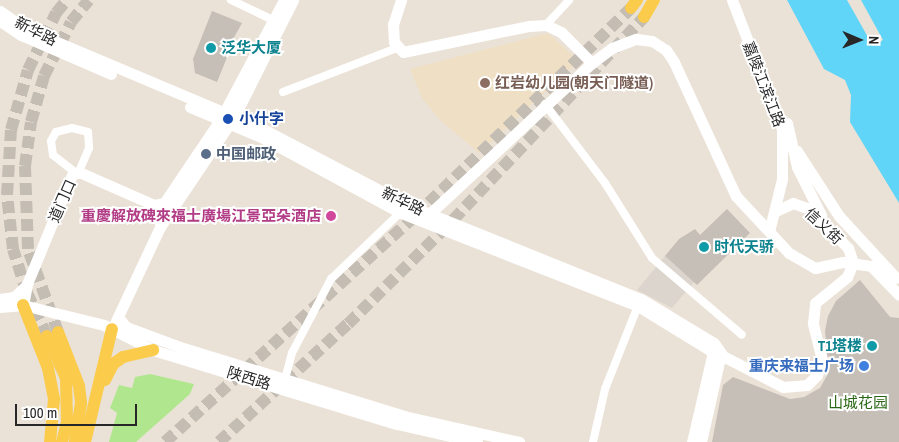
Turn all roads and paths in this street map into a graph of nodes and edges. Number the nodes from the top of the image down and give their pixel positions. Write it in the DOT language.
graph roads {
  1 [pos="231,0"];
  2 [pos="284,0"];
  3 [pos="293,0"];
  4 [pos="401,0"];
  5 [pos="569,0"];
  6 [pos="654,0"];
  7 [pos="732,0"];
  8 [pos="738,0"];
  9 [pos="0,11"];
  10 [pos="644,17"];
  11 [pos="0,20"];
  12 [pos="274,20"];
  13 [pos="546,26"];
  14 [pos="397,48"];
  15 [pos="592,62"];
  16 [pos="283,92"];
  17 [pos="545,104"];
  18 [pos="227,119"];
  19 [pos="793,146"];
  20 [pos="78,172"];
  21 [pos="154,206"];
  22 [pos="404,209"];
  23 [pos="426,218"];
  24 [pos="773,219"];
  25 [pos="824,222"];
  26 [pos="160,228"];
  27 [pos="857,236"];
  28 [pos="843,262"];
  29 [pos="899,283"];
  30 [pos="27,284"];
  31 [pos="899,295"];
  32 [pos="0,299"];
  33 [pos="639,303"];
  34 [pos="23,305"];
  35 [pos="0,307"];
  36 [pos="115,323"];
  37 [pos="47,335"];
  38 [pos="742,335"];
  39 [pos="153,350"];
  40 [pos="717,352"];
  41 [pos="108,366"];
  42 [pos="285,379"];
  43 [pos="50,442"];
  44 [pos="62,442"];
  45 [pos="75,442"];
  46 [pos="85,442"];
  47 [pos="477,442"];
  48 [pos="519,442"];
  49 [pos="593,442"];
  50 [pos="692,442"];
  51 [pos="701,442"];
  1 -- 12 [label="street"];
  2 -- 12 [label="main road"];
  3 -- 18 [label="main road"];
  4 -- 14 [label="main road"];
  5 -- 13 [label="street"];
  6 -- 10 [label="main road"];
  7 -- 24 [label="main road, 嘉陵江滨江路"];
  8 -- 19 [label="main road, 嘉陵江滨江路"];
  9 -- 18 [label="main road, 新华路"];
  11 -- 18 [label="main road, 新华路"];
  12 -- 18 [label="main road"];
  13 -- 14 [label="main road"];
  13 -- 15 [label="main road"];
  14 -- 16 [label="street"];
  15 -- 17 [label="main road"];
  15 -- 24 [label="main road"];
  17 -- 23 [label="main road"];
  17 -- 38 [label="street"];
  18 -- 21 [label="main road"];
  18 -- 22 [label="main road, 新华路"];
  18 -- 26 [label="main road"];
  19 -- 25 [label="main road"];
  19 -- 27 [label="main road"];
  20 -- 20 [label="street"];
  20 -- 21 [label="main road, 道门口"];
  20 -- 30 [label="main road, 道门口"];
  21 -- 26 [label="main road"];
  22 -- 23 [label="main road, 新华路"];
  22 -- 42 [label="street"];
  23 -- 33 [label="main road, 新华路"];
  24 -- 25 [label="main road, 信义街"];
  24 -- 28 [label="main road"];
  25 -- 40 [label="main road, 信义街"];
  26 -- 36 [label="main road"];
  27 -- 28 [label="main road"];
  27 -- 29 [label="main road"];
  28 -- 31 [label="main road"];
  30 -- 32 [label="main road"];
  30 -- 34 [label="main road, 道门口"];
  33 -- 40 [label="main road, 新华路"];
  33 -- 49 [label="street"];
  34 -- 35 [label="main road"];
  34 -- 36 [label="main road, 陕西路"];
  34 -- 37 [label="main road"];
  36 -- 39 [label="main road, 陕西路"];
  36 -- 41 [label="main road"];
  36 -- 42 [label="main road, 陕西路"];
  37 -- 43 [label="main road"];
  37 -- 44 [label="main road"];
  37 -- 45 [label="main road"];
  39 -- 41 [label="main road"];
  39 -- 47 [label="main road, 陕西路"];
  40 -- 50 [label="main road"];
  40 -- 51 [label="main road"];
  41 -- 46 [label="main road"];
  42 -- 48 [label="main road, 陕西路"];
}
